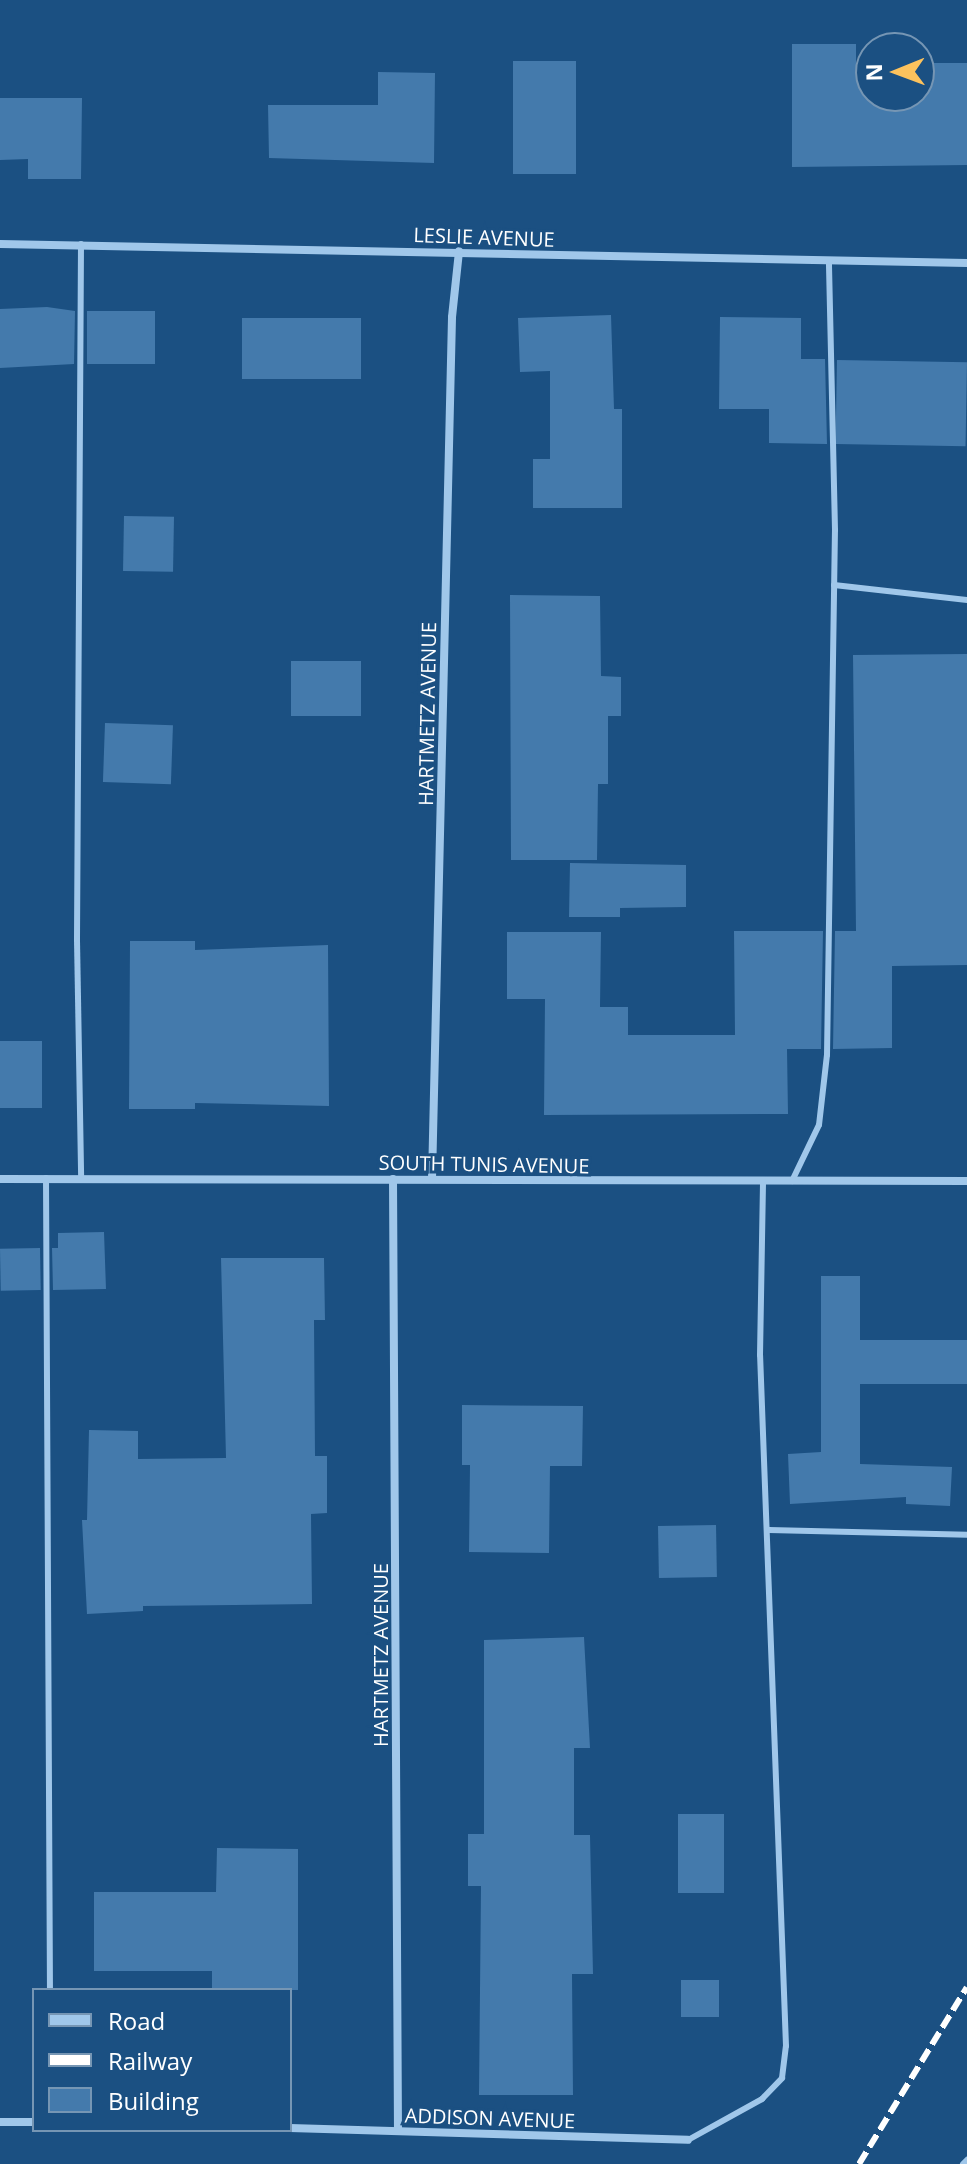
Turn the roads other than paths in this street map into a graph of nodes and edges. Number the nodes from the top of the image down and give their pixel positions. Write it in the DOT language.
graph roads {
  1 [pos="0,244"];
  2 [pos="81,244"];
  3 [pos="459,251"];
  4 [pos="967,263"];
  5 [pos="829,264"];
  6 [pos="834,585"];
  7 [pos="967,600"];
  8 [pos="46,1178"];
  9 [pos="81,1178"];
  10 [pos="0,1179"];
  11 [pos="393,1179"];
  12 [pos="432,1179"];
  13 [pos="792,1181"];
  14 [pos="967,1181"];
  15 [pos="763,1182"];
  16 [pos="769,1530"];
  17 [pos="967,1535"];
  18 [pos="50,1988"];
  19 [pos="0,2122"];
  20 [pos="32,2122"];
  21 [pos="292,2128"];
  22 [pos="398,2131"];
  23 [pos="688,2140"];
  1 -- 2 [label="street, LESLIE AVENUE"];
  2 -- 3 [label="street, LESLIE AVENUE"];
  2 -- 9 [label="lane"];
  3 -- 5 [label="street, LESLIE AVENUE"];
  3 -- 12 [label="street, HARTMETZ AVENUE"];
  4 -- 5 [label="street, LESLIE AVENUE"];
  5 -- 6 [label="lane"];
  6 -- 7 [label="lane"];
  6 -- 13 [label="lane"];
  8 -- 9 [label="street, SOUTH TUNIS AVENUE"];
  8 -- 10 [label="street, SOUTH TUNIS AVENUE"];
  8 -- 18 [label="lane"];
  9 -- 11 [label="street, SOUTH TUNIS AVENUE"];
  11 -- 12 [label="street, SOUTH TUNIS AVENUE"];
  11 -- 22 [label="street, HARTMETZ AVENUE"];
  12 -- 15 [label="street, SOUTH TUNIS AVENUE"];
  13 -- 14 [label="street, SOUTH TUNIS AVENUE"];
  13 -- 15 [label="street, SOUTH TUNIS AVENUE"];
  15 -- 16 [label="lane"];
  16 -- 17 [label="lane"];
  16 -- 23 [label="lane"];
  19 -- 20 [label="street"];
  21 -- 22 [label="street, ADDISON AVENUE"];
  22 -- 23 [label="street, ADDISON AVENUE"];
}
